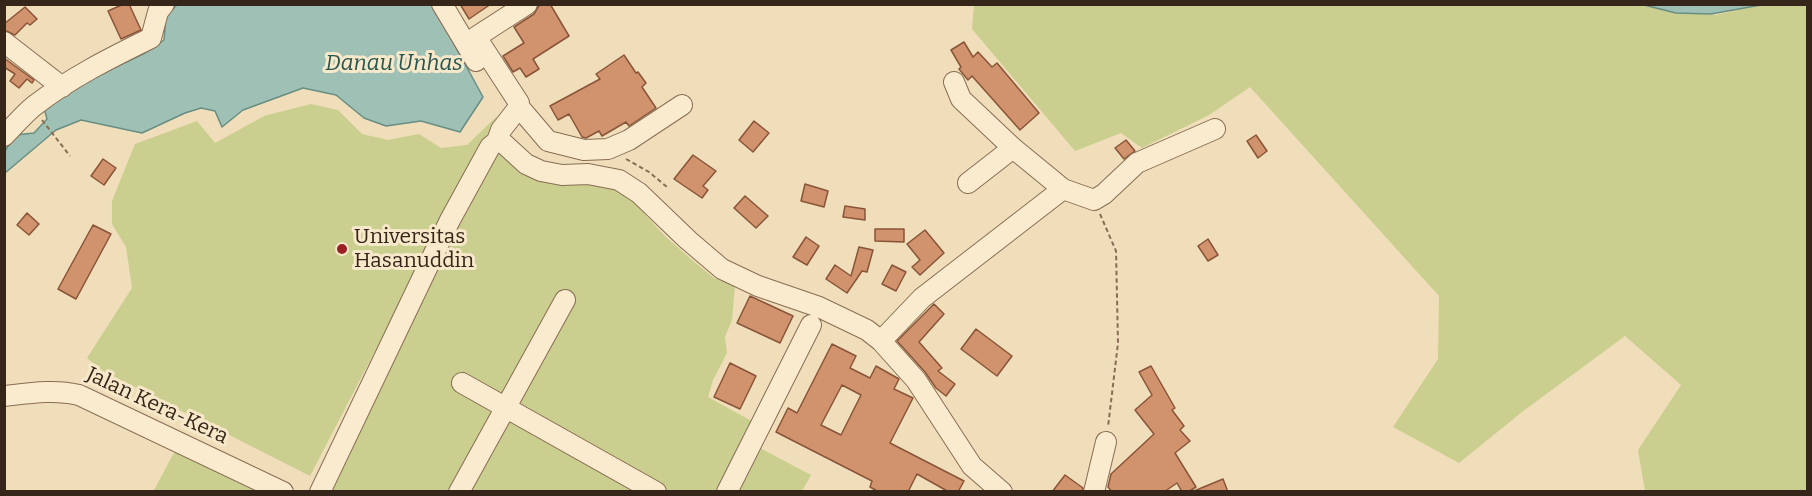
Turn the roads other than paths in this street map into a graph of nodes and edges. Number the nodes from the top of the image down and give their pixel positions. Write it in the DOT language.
graph roads {
  1 [pos="164,4"];
  2 [pos="442,4"];
  3 [pos="527,4"];
  4 [pos="503,12"];
  5 [pos="4,42"];
  6 [pos="954,82"];
  7 [pos="62,87"];
  8 [pos="682,105"];
  9 [pos="507,123"];
  10 [pos="1215,129"];
  11 [pos="4,136"];
  12 [pos="1013,148"];
  13 [pos="968,183"];
  14 [pos="1063,189"];
  15 [pos="565,300"];
  16 [pos="811,325"];
  17 [pos="888,335"];
  18 [pos="462,382"];
  19 [pos="4,396"];
  20 [pos="506,407"];
  21 [pos="1106,442"];
  22 [pos="283,492"];
  23 [pos="320,492"];
  24 [pos="459,492"];
  25 [pos="656,492"];
  26 [pos="727,492"];
  27 [pos="1002,492"];
  28 [pos="1094,492"];
  1 -- 7 [label="street"];
  2 -- 9 [label="street"];
  3 -- 4 [label="street"];
  4 -- 9 [label="street"];
  5 -- 7 [label="street"];
  6 -- 12 [label="street"];
  7 -- 11 [label="street"];
  8 -- 9 [label="street"];
  9 -- 17 [label="street"];
  9 -- 23 [label="street"];
  10 -- 14 [label="street"];
  12 -- 13 [label="street"];
  12 -- 14 [label="street"];
  14 -- 17 [label="street"];
  15 -- 20 [label="street"];
  16 -- 26 [label="street"];
  17 -- 27 [label="street"];
  18 -- 20 [label="street"];
  19 -- 22 [label="street, Jalan Kera-Kera"];
  20 -- 24 [label="street"];
  20 -- 25 [label="street"];
  21 -- 28 [label="street"];
}
